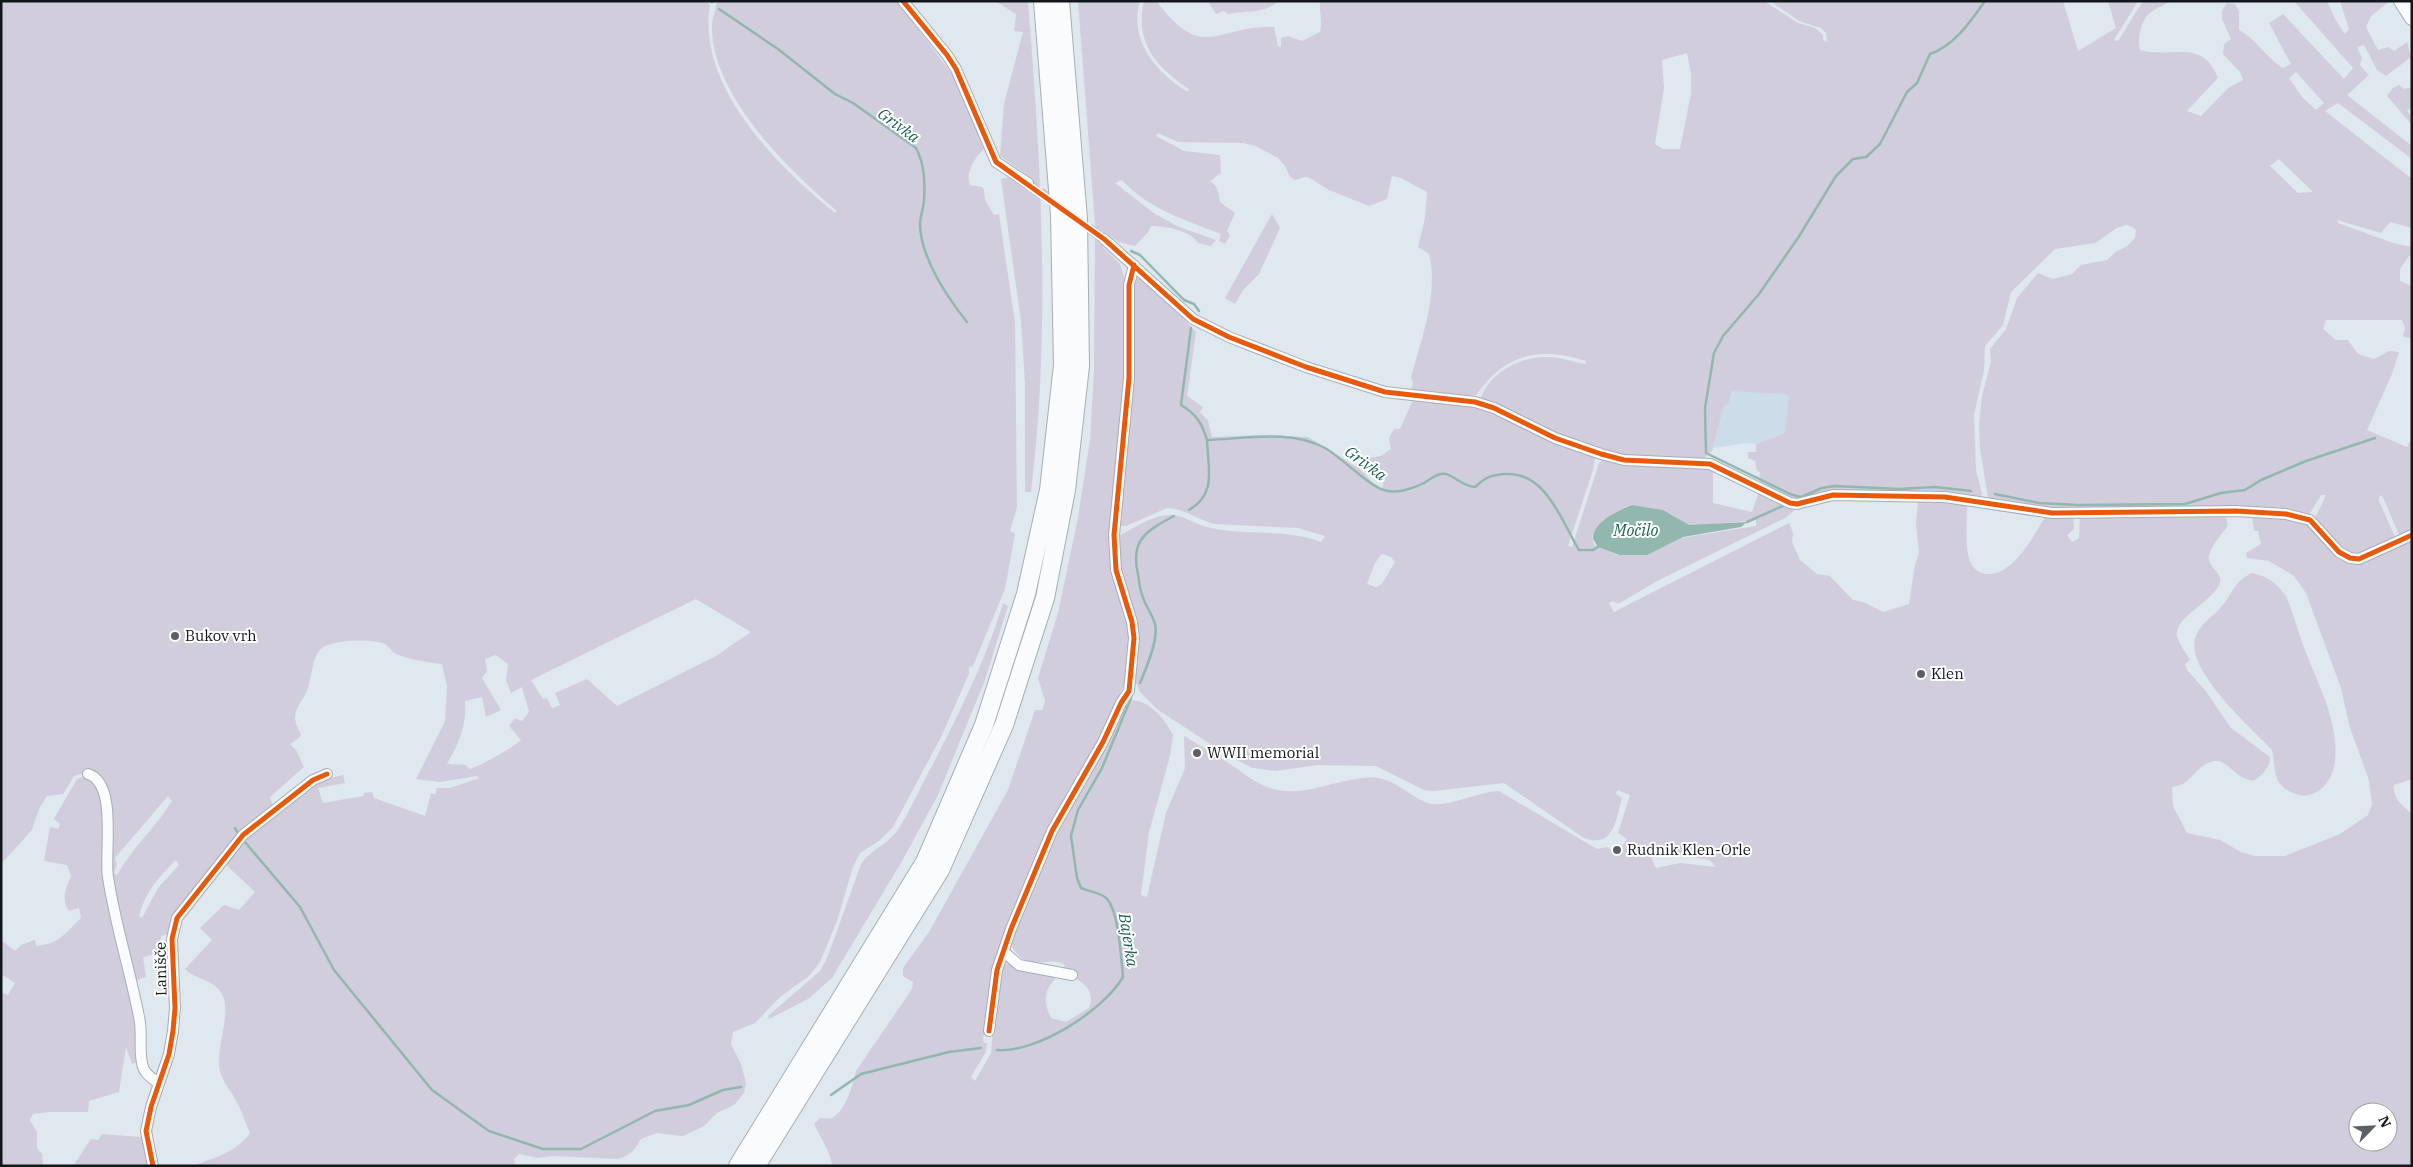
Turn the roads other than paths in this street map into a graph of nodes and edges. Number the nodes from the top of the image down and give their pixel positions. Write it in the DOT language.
graph roads {
  1 [pos="903,1"];
  2 [pos="1043,1"];
  3 [pos="1060,1"];
  4 [pos="2401,1"];
  5 [pos="2412,18"];
  6 [pos="1028,183"];
  7 [pos="1104,239"];
  8 [pos="1134,265"];
  9 [pos="2412,535"];
  10 [pos="88,774"];
  11 [pos="327,774"];
  12 [pos="1004,952"];
  13 [pos="1072,975"];
  14 [pos="989,1031"];
  15 [pos="158,1083"];
  16 [pos="153,1166"];
  17 [pos="738,1166"];
  18 [pos="756,1166"];
  1 -- 6 [label="street"];
  2 -- 17 [label="highway"];
  3 -- 18 [label="highway"];
  4 -- 5 [label="street"];
  7 -- 8 [label="street"];
  8 -- 9 [label="street"];
  8 -- 12 [label="street"];
  10 -- 15 [label="street, Lanišče"];
  11 -- 15 [label="street, Lanišče"];
  12 -- 13 [label="street"];
  12 -- 14 [label="street"];
  15 -- 16 [label="street, Lanišče"];
}
